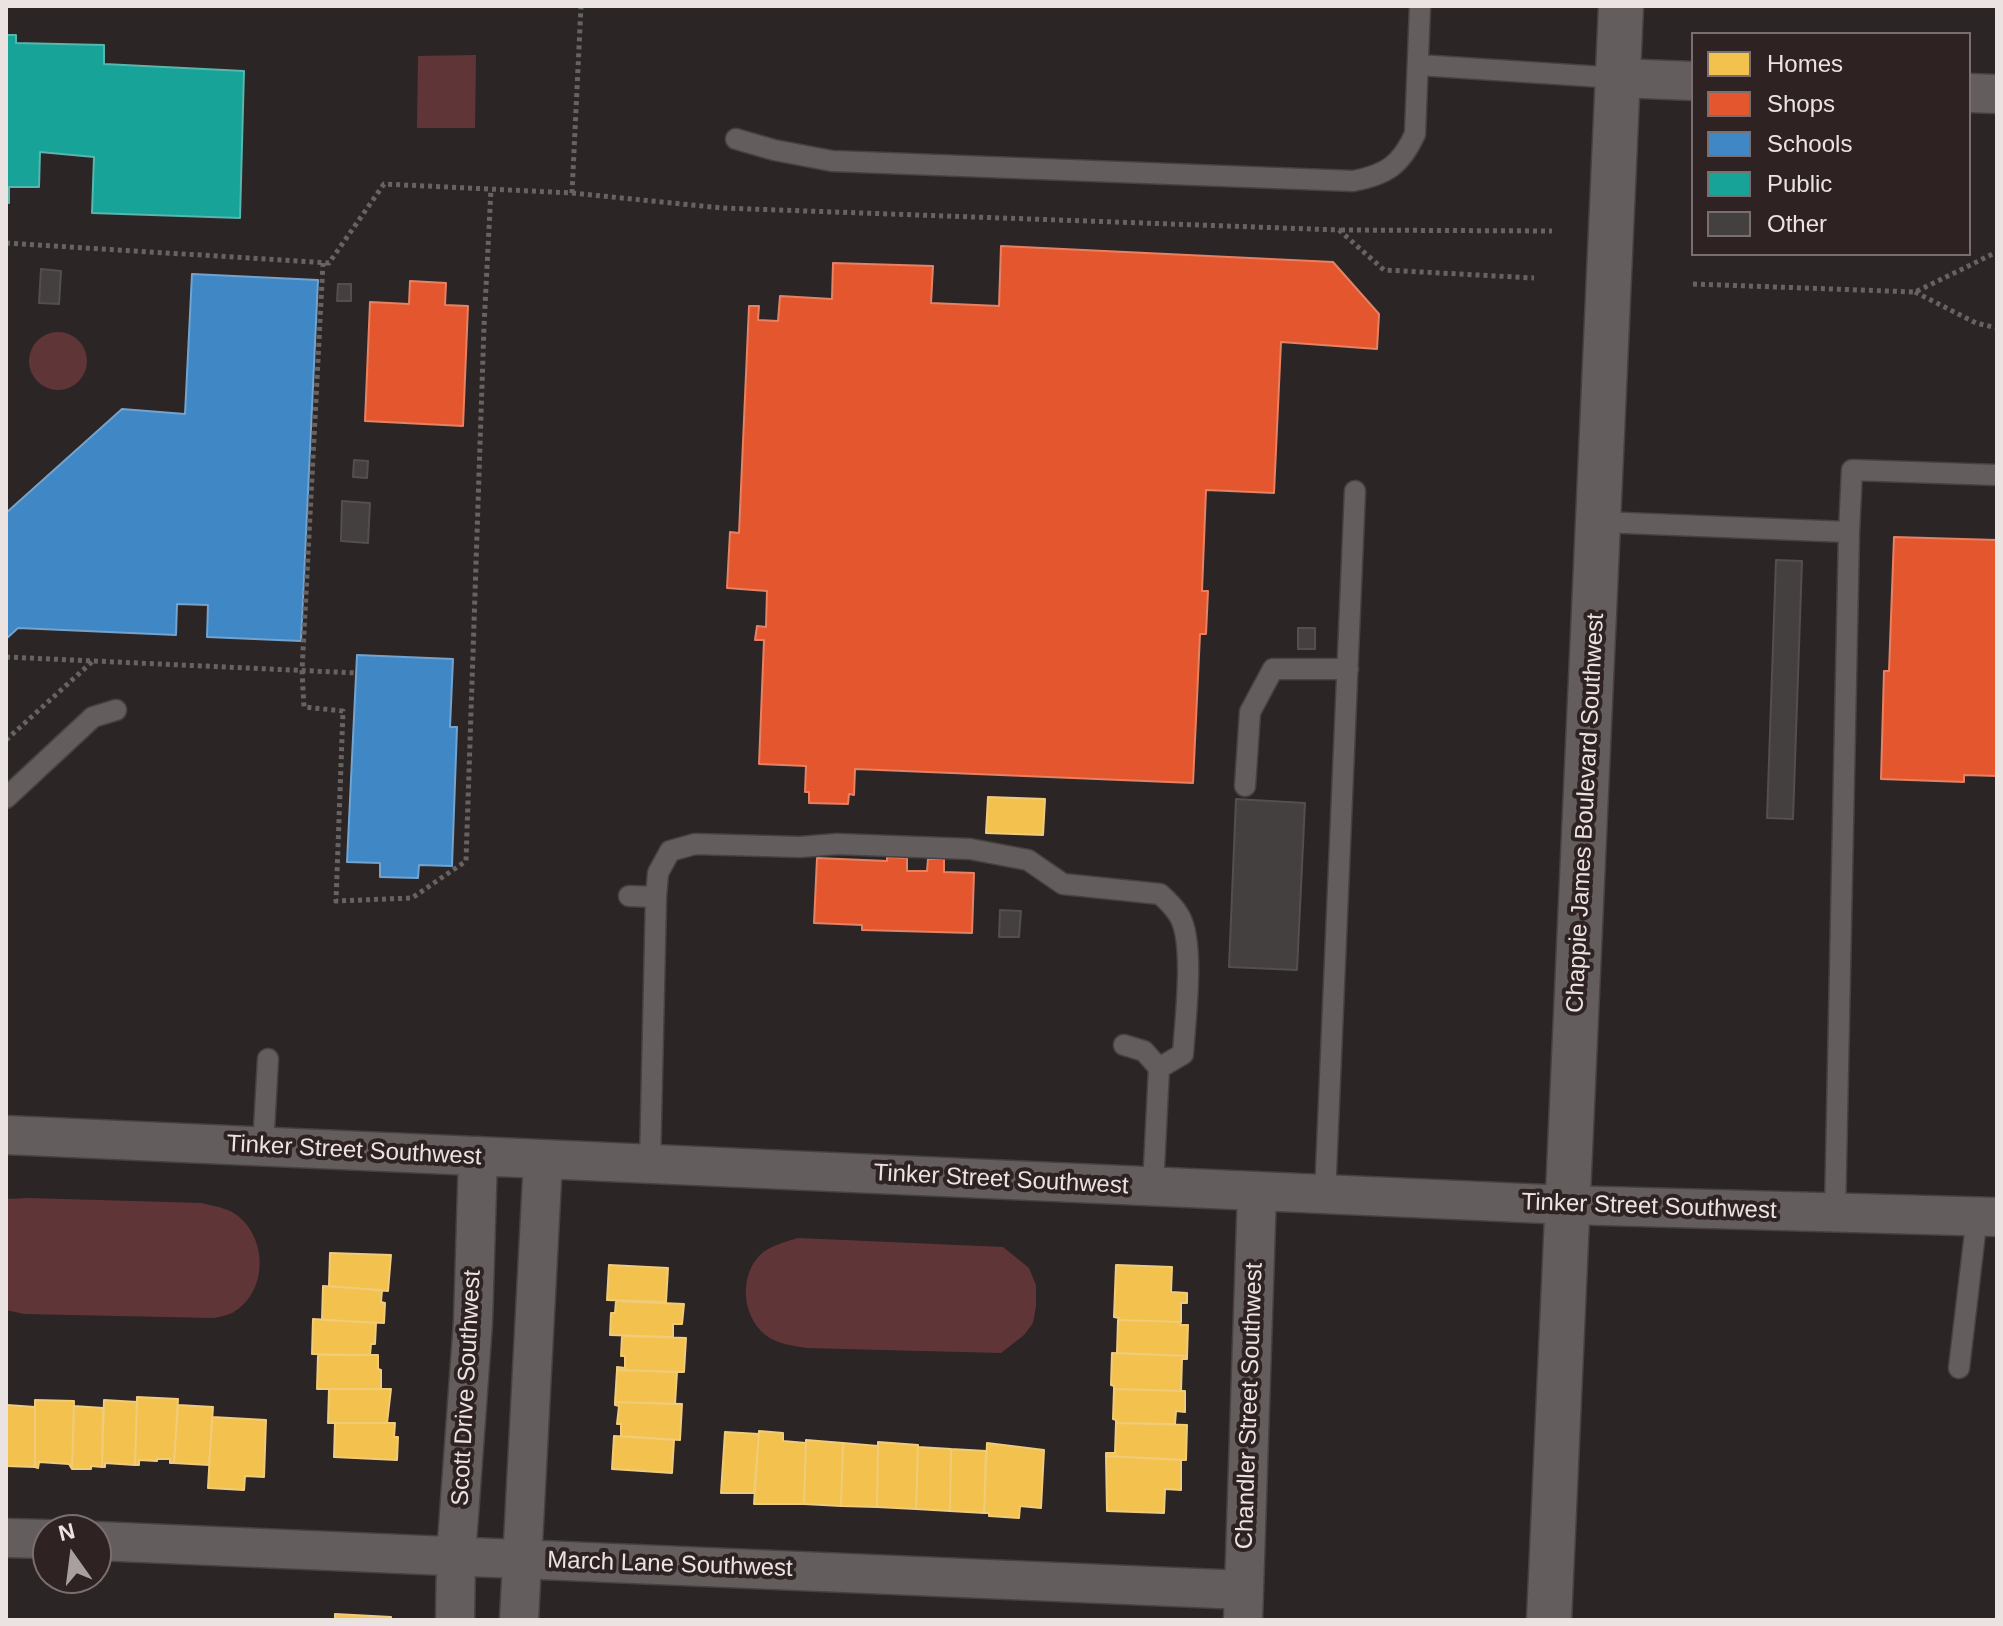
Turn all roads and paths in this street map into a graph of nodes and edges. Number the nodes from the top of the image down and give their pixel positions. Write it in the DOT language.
graph roads {
  1 [pos="581,6"];
  2 [pos="1420,6"];
  3 [pos="1621,6"];
  4 [pos="1418,65"];
  5 [pos="1618,78"];
  6 [pos="1691,81"];
  7 [pos="1971,93"];
  8 [pos="1997,94"];
  9 [pos="736,139"];
  10 [pos="491,189"];
  11 [pos="572,193"];
  12 [pos="1339,230"];
  13 [pos="1552,231"];
  14 [pos="6,243"];
  15 [pos="1997,252"];
  16 [pos="323,263"];
  17 [pos="1534,278"];
  18 [pos="1693,284"];
  19 [pos="1915,292"];
  20 [pos="1997,328"];
  21 [pos="1997,475"];
  22 [pos="1355,491"];
  23 [pos="1600,522"];
  24 [pos="1849,532"];
  25 [pos="6,657"];
  26 [pos="93,661"];
  27 [pos="1348,669"];
  28 [pos="302,671"];
  29 [pos="357,673"];
  30 [pos="116,710"];
  31 [pos="6,740"];
  32 [pos="1245,786"];
  33 [pos="6,798"];
  34 [pos="629,896"];
  35 [pos="656,897"];
  36 [pos="1124,1045"];
  37 [pos="268,1059"];
  38 [pos="1159,1068"];
  39 [pos="6,1135"];
  40 [pos="263,1147"];
  41 [pos="478,1156"];
  42 [pos="543,1160"];
  43 [pos="650,1164"];
  44 [pos="1153,1187"];
  45 [pos="1257,1191"];
  46 [pos="1325,1195"];
  47 [pos="1568,1205"];
  48 [pos="1835,1213"];
  49 [pos="1987,1216"];
  50 [pos="1959,1368"];
  51 [pos="6,1538"];
  52 [pos="32,1539"];
  53 [pos="112,1542"];
  54 [pos="456,1556"];
  55 [pos="522,1558"];
  56 [pos="1244,1605"];
  57 [pos="455,1620"];
  58 [pos="519,1620"];
  59 [pos="1549,1620"];
  1 -- 11 [label="path"];
  2 -- 4 [label="lane"];
  3 -- 5 [label="street, Chappie James Boulevard Southwest"];
  4 -- 5 [label="lane"];
  4 -- 9 [label="lane"];
  5 -- 6 [label="street"];
  5 -- 23 [label="street, Chappie James Boulevard Southwest"];
  7 -- 8 [label="street"];
  10 -- 11 [label="path"];
  10 -- 16 [label="path"];
  10 -- 28 [label="path"];
  11 -- 12 [label="path"];
  12 -- 13 [label="path"];
  12 -- 17 [label="path"];
  14 -- 16 [label="path"];
  15 -- 19 [label="path"];
  16 -- 28 [label="path"];
  18 -- 19 [label="path"];
  19 -- 20 [label="path"];
  21 -- 24 [label="lane"];
  22 -- 27 [label="lane"];
  23 -- 24 [label="lane"];
  23 -- 47 [label="street, Chappie James Boulevard Southwest"];
  24 -- 48 [label="lane"];
  25 -- 26 [label="path"];
  26 -- 28 [label="path"];
  26 -- 31 [label="path"];
  27 -- 32 [label="lane"];
  27 -- 46 [label="lane"];
  28 -- 29 [label="path"];
  30 -- 33 [label="lane"];
  34 -- 35 [label="lane"];
  35 -- 38 [label="lane"];
  35 -- 43 [label="lane"];
  36 -- 38 [label="lane"];
  37 -- 40 [label="lane"];
  38 -- 44 [label="lane"];
  39 -- 40 [label="street, Tinker Street Southwest"];
  40 -- 41 [label="street, Tinker Street Southwest"];
  41 -- 42 [label="street, Tinker Street Southwest"];
  41 -- 54 [label="street, Scott Drive Southwest"];
  42 -- 43 [label="street, Tinker Street Southwest"];
  42 -- 55 [label="street"];
  43 -- 44 [label="street, Tinker Street Southwest"];
  44 -- 45 [label="street, Tinker Street Southwest"];
  45 -- 46 [label="street, Tinker Street Southwest"];
  45 -- 56 [label="street, Chandler Street Southwest"];
  46 -- 47 [label="street, Tinker Street Southwest"];
  47 -- 48 [label="street, Tinker Street Southwest"];
  47 -- 59 [label="street, Chappie James Boulevard Southwest"];
  48 -- 49 [label="street, Tinker Street Southwest"];
  49 -- 50 [label="lane"];
  51 -- 52 [label="street"];
  53 -- 54 [label="street, March Lane Southwest"];
  54 -- 55 [label="street, March Lane Southwest"];
  54 -- 57 [label="street, Scott Drive Southwest"];
  55 -- 56 [label="street, March Lane Southwest"];
  55 -- 58 [label="street"];
}
